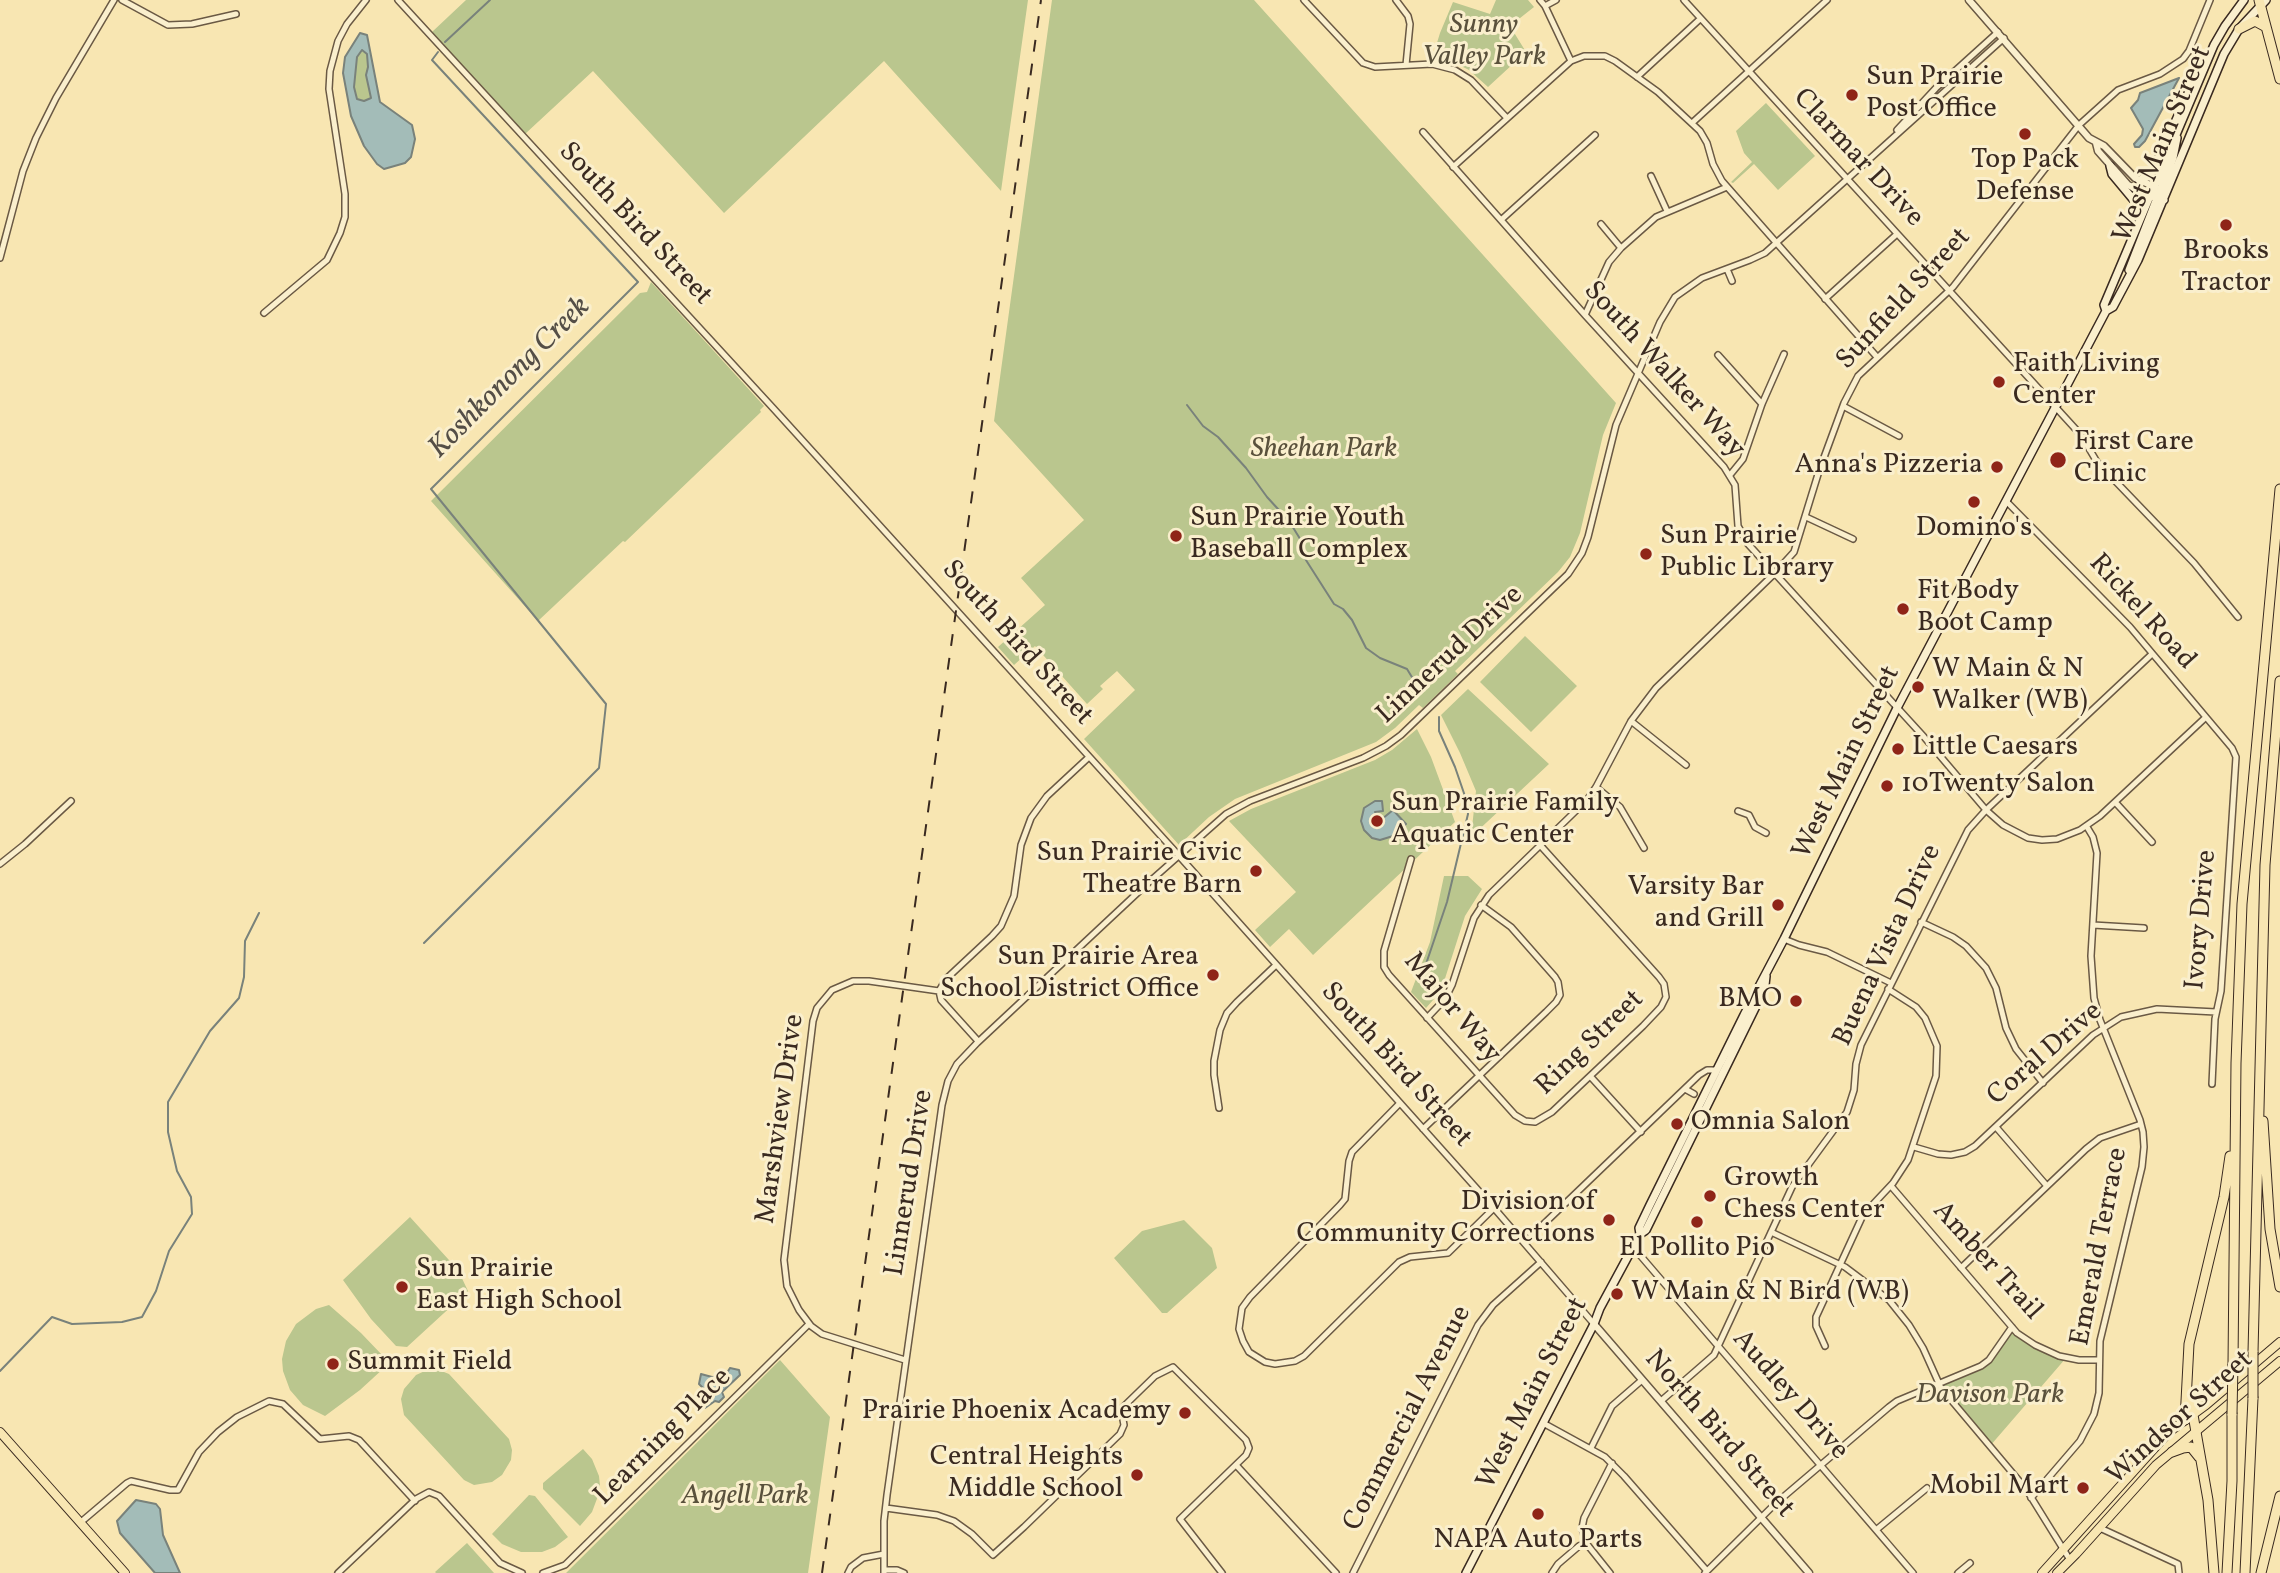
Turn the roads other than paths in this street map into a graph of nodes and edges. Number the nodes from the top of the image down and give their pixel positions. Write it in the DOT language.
graph roads {
  1 [pos="114,0"];
  2 [pos="121,0"];
  3 [pos="366,0"];
  4 [pos="398,0"];
  5 [pos="1304,0"];
  6 [pos="1396,0"];
  7 [pos="1540,0"];
  8 [pos="1556,0"];
  9 [pos="1684,0"];
  10 [pos="1827,0"];
  11 [pos="1969,0"];
  12 [pos="2210,0"];
  13 [pos="2244,0"];
  14 [pos="2262,2"];
  15 [pos="1545,6"];
  16 [pos="236,14"];
  17 [pos="1700,19"];
  18 [pos="2266,27"];
  19 [pos="2239,29"];
  20 [pos="1998,32"];
  21 [pos="2004,38"];
  22 [pos="1571,61"];
  23 [pos="2206,64"];
  24 [pos="1406,65"];
  25 [pos="1749,72"];
  26 [pos="1637,77"];
  27 [pos="2280,79"];
  28 [pos="1507,118"];
  29 [pos="1692,123"];
  30 [pos="2079,125"];
  31 [pos="1423,132"];
  32 [pos="1595,135"];
  33 [pos="1886,143"];
  34 [pos="2096,143"];
  35 [pos="2109,166"];
  36 [pos="1453,167"];
  37 [pos="1651,176"];
  38 [pos="1846,178"];
  39 [pos="2137,179"];
  40 [pos="1727,187"];
  41 [pos="2159,194"];
  42 [pos="1667,211"];
  43 [pos="2141,217"];
  44 [pos="1501,220"];
  45 [pos="1601,224"];
  46 [pos="1897,233"];
  47 [pos="1777,242"];
  48 [pos="1621,248"];
  49 [pos="0,258"];
  50 [pos="1727,269"];
  51 [pos="1732,281"];
  52 [pos="1950,290"];
  53 [pos="1825,299"];
  54 [pos="2106,311"];
  55 [pos="264,313"];
  56 [pos="1585,315"];
  57 [pos="1784,354"];
  58 [pos="1717,355"];
  59 [pos="1877,357"];
  60 [pos="1638,372"];
  61 [pos="1762,404"];
  62 [pos="1843,406"];
  63 [pos="2056,409"];
  64 [pos="1899,436"];
  65 [pos="1730,475"];
  66 [pos="2280,489"];
  67 [pos="2007,502"];
  68 [pos="1807,517"];
  69 [pos="1853,539"];
  70 [pos="1774,574"];
  71 [pos="2238,617"];
  72 [pos="2152,654"];
  73 [pos="2280,681"];
  74 [pos="1897,708"];
  75 [pos="2205,718"];
  76 [pos="1631,721"];
  77 [pos="1089,757"];
  78 [pos="2236,759"];
  79 [pos="1686,765"];
  80 [pos="1597,787"];
  81 [pos="71,800"];
  82 [pos="2115,802"];
  83 [pos="1986,810"];
  84 [pos="1738,811"];
  85 [pos="2087,827"];
  86 [pos="1766,833"];
  87 [pos="2152,842"];
  88 [pos="1540,845"];
  89 [pos="1644,848"];
  90 [pos="1179,856"];
  91 [pos="1411,859"];
  92 [pos="0,864"];
  93 [pos="1481,905"];
  94 [pos="1921,922"];
  95 [pos="2093,925"];
  96 [pos="2144,928"];
  97 [pos="1784,939"];
  98 [pos="1276,965"];
  99 [pos="1766,975"];
  100 [pos="1889,986"];
  101 [pos="939,991"];
  102 [pos="2260,1010"];
  103 [pos="2216,1012"];
  104 [pos="1427,1018"];
  105 [pos="2103,1028"];
  106 [pos="978,1041"];
  107 [pos="1716,1070"];
  108 [pos="1479,1076"];
  109 [pos="1590,1076"];
  110 [pos="2043,1083"];
  111 [pos="2212,1084"];
  112 [pos="2236,1084"];
  113 [pos="1685,1089"];
  114 [pos="1694,1094"];
  115 [pos="1399,1102"];
  116 [pos="1219,1108"];
  117 [pos="1536,1121"];
  118 [pos="2141,1124"];
  119 [pos="1996,1127"];
  120 [pos="1423,1129"];
  121 [pos="1641,1132"];
  122 [pos="1914,1147"];
  123 [pos="1891,1186"];
  124 [pos="2047,1186"];
  125 [pos="1494,1208"];
  126 [pos="1771,1232"];
  127 [pos="1640,1234"];
  128 [pos="1525,1242"];
  129 [pos="1633,1247"];
  130 [pos="1541,1262"];
  131 [pos="1840,1265"];
  132 [pos="1961,1268"];
  133 [pos="2280,1287"];
  134 [pos="809,1324"];
  135 [pos="1594,1324"];
  136 [pos="2012,1327"];
  137 [pos="2280,1342"];
  138 [pos="1719,1346"];
  139 [pos="1825,1346"];
  140 [pos="905,1360"];
  141 [pos="2098,1360"];
  142 [pos="2280,1361"];
  143 [pos="1642,1380"];
  144 [pos="2187,1382"];
  145 [pos="1940,1385"];
  146 [pos="1661,1401"];
  147 [pos="2193,1413"];
  148 [pos="2185,1420"];
  149 [pos="1543,1423"];
  150 [pos="0,1432"];
  151 [pos="2196,1433"];
  152 [pos="1591,1448"];
  153 [pos="2172,1452"];
  154 [pos="2201,1460"];
  155 [pos="1612,1463"];
  156 [pos="1236,1465"];
  157 [pos="1821,1466"];
  158 [pos="1927,1488"];
  159 [pos="2280,1496"];
  160 [pos="2031,1498"];
  161 [pos="415,1501"];
  162 [pos="886,1507"];
  163 [pos="1761,1518"];
  164 [pos="81,1522"];
  165 [pos="2100,1528"];
  166 [pos="1877,1530"];
  167 [pos="1586,1543"];
  168 [pos="2064,1550"];
  169 [pos="884,1554"];
  170 [pos="2070,1560"];
  171 [pos="1970,1563"];
  172 [pos="1470,1571"];
  173 [pos="884,1572"];
  174 [pos="1706,1572"];
  175 [pos="125,1573"];
  176 [pos="338,1573"];
  177 [pos="522,1573"];
  178 [pos="543,1573"];
  179 [pos="849,1573"];
  180 [pos="904,1573"];
  181 [pos="1222,1573"];
  182 [pos="1336,1573"];
  183 [pos="1353,1573"];
  184 [pos="1552,1573"];
  185 [pos="1610,1573"];
  186 [pos="1809,1573"];
  187 [pos="1913,1573"];
  188 [pos="1958,1573"];
  189 [pos="2042,1573"];
  190 [pos="2057,1573"];
  191 [pos="2179,1573"];
  192 [pos="2214,1573"];
  193 [pos="2227,1573"];
  194 [pos="2245,1573"];
  195 [pos="2261,1573"];
  1 -- 49 [label="street"];
  2 -- 16 [label="street"];
  3 -- 55 [label="street"];
  4 -- 77 [label="street, South Bird Street"];
  5 -- 24 [label="street"];
  6 -- 24 [label="street"];
  7 -- 15 [label="street"];
  8 -- 15 [label="street"];
  9 -- 17 [label="street, Clarmar Drive"];
  10 -- 25 [label="street"];
  11 -- 20 [label="street"];
  12 -- 30 [label="street, Sunfield Street"];
  13 -- 23 [label="main road, West Main Street"];
  14 -- 18 [label="highway"];
  14 -- 19 [label="main road, West Main Street"];
  15 -- 22 [label="street"];
  17 -- 25 [label="street, Clarmar Drive"];
  17 -- 26 [label="street"];
  18 -- 19 [label="highway"];
  18 -- 27 [label="highway"];
  19 -- 41 [label="main road, West Main Street"];
  20 -- 21 [label="street"];
  20 -- 33 [label="street, Linnerud Drive"];
  21 -- 30 [label="street"];
  21 -- 33 [label="street, Linnerud Drive"];
  22 -- 26 [label="street"];
  22 -- 28 [label="street"];
  23 -- 39 [label="main road"];
  23 -- 41 [label="main road, West Main Street"];
  24 -- 28 [label="street"];
  25 -- 29 [label="street"];
  25 -- 38 [label="street, Clarmar Drive"];
  26 -- 29 [label="street"];
  28 -- 36 [label="street"];
  29 -- 40 [label="street"];
  30 -- 34 [label="street"];
  30 -- 52 [label="street, Sunfield Street"];
  31 -- 36 [label="street, South Walker Way"];
  32 -- 44 [label="street"];
  33 -- 38 [label="street, Linnerud Drive"];
  34 -- 35 [label="street"];
  34 -- 39 [label="street"];
  35 -- 39 [label="street"];
  35 -- 41 [label="street"];
  35 -- 43 [label="main road"];
  36 -- 44 [label="street, South Walker Way"];
  37 -- 42 [label="street"];
  38 -- 46 [label="street, Clarmar Drive"];
  38 -- 47 [label="street, Linnerud Drive"];
  39 -- 41 [label="street"];
  40 -- 42 [label="street"];
  40 -- 47 [label="street"];
  41 -- 43 [label="main road, West Main Street"];
  41 -- 54 [label="main road, West Main Street"];
  42 -- 48 [label="street"];
  43 -- 54 [label="main road, West Main Street"];
  44 -- 56 [label="street, South Walker Way"];
  45 -- 48 [label="street"];
  46 -- 52 [label="street, Clarmar Drive"];
  46 -- 53 [label="street"];
  47 -- 50 [label="street, Linnerud Drive"];
  47 -- 53 [label="street"];
  48 -- 56 [label="street"];
  50 -- 51 [label="street"];
  50 -- 60 [label="street, Linnerud Drive"];
  52 -- 59 [label="street, Sunfield Street"];
  52 -- 63 [label="street, Clarmar Drive"];
  53 -- 59 [label="street"];
  54 -- 63 [label="main road, West Main Street"];
  56 -- 60 [label="street, South Walker Way"];
  57 -- 61 [label="street"];
  58 -- 61 [label="street"];
  59 -- 62 [label="street, Sunfield Street"];
  60 -- 65 [label="street, South Walker Way"];
  60 -- 90 [label="street, Linnerud Drive"];
  61 -- 65 [label="street"];
  62 -- 64 [label="street"];
  62 -- 68 [label="street, Sunfield Street"];
  63 -- 67 [label="main road, West Main Street"];
  63 -- 71 [label="street, Clarmar Drive"];
  65 -- 70 [label="street, South Walker Way"];
  66 -- 112 [label="highway"];
  67 -- 72 [label="street, Rickel Road"];
  67 -- 74 [label="main road, West Main Street"];
  68 -- 69 [label="street"];
  68 -- 70 [label="street, Sunfield Street"];
  70 -- 74 [label="street, South Walker Way"];
  70 -- 76 [label="street, Sunfield Street"];
  72 -- 75 [label="street, Rickel Road"];
  72 -- 83 [label="street, Buena Vista Drive"];
  73 -- 102 [label="highway"];
  74 -- 83 [label="street, South Walker Way"];
  74 -- 97 [label="main road, West Main Street"];
  75 -- 78 [label="street, Rickel Road"];
  75 -- 82 [label="street"];
  76 -- 79 [label="street"];
  76 -- 80 [label="street, Sunfield Street"];
  77 -- 90 [label="street, South Bird Street"];
  77 -- 101 [label="street"];
  78 -- 103 [label="street, Ivory Drive"];
  80 -- 88 [label="street, Sunfield Street"];
  80 -- 89 [label="street"];
  81 -- 92 [label="street"];
  82 -- 85 [label="street"];
  82 -- 87 [label="street"];
  83 -- 85 [label="street, South Walker Way"];
  83 -- 94 [label="street, Buena Vista Drive"];
  84 -- 86 [label="street"];
  85 -- 95 [label="street, Emerald Terrace"];
  88 -- 93 [label="street, Sunfield Street"];
  88 -- 109 [label="street, Ring Street"];
  90 -- 98 [label="street, South Bird Street"];
  90 -- 106 [label="street, Linnerud Drive"];
  91 -- 104 [label="street, Major Way"];
  93 -- 104 [label="street, Sunfield Street"];
  93 -- 108 [label="street"];
  94 -- 100 [label="street, Buena Vista Drive"];
  94 -- 110 [label="street"];
  95 -- 96 [label="street"];
  95 -- 105 [label="street, Emerald Terrace"];
  97 -- 99 [label="main road, West Main Street"];
  97 -- 100 [label="street"];
  98 -- 115 [label="street, South Bird Street"];
  98 -- 116 [label="street"];
  99 -- 107 [label="main road, West Main Street"];
  99 -- 127 [label="main road, West Main Street"];
  100 -- 122 [label="street"];
  100 -- 126 [label="street, Buena Vista Drive"];
  101 -- 106 [label="street"];
  101 -- 134 [label="street, Marshview Drive"];
  102 -- 133 [label="highway"];
  102 -- 194 [label="highway, bridge"];
  103 -- 105 [label="street, Coral Drive"];
  103 -- 111 [label="street, Ivory Drive"];
  104 -- 108 [label="street, Major Way"];
  105 -- 110 [label="street, Coral Drive"];
  105 -- 118 [label="street, Emerald Terrace"];
  106 -- 140 [label="street, Linnerud Drive"];
  107 -- 113 [label="street"];
  107 -- 127 [label="main road, West Main Street"];
  108 -- 117 [label="street, Major Way"];
  108 -- 120 [label="street"];
  109 -- 117 [label="street, Ring Street"];
  109 -- 121 [label="street"];
  110 -- 119 [label="street, Coral Drive"];
  112 -- 144 [label="highway"];
  112 -- 193 [label="highway, bridge"];
  113 -- 114 [label="street"];
  113 -- 121 [label="street"];
  115 -- 120 [label="street, South Bird Street"];
  115 -- 125 [label="street"];
  118 -- 124 [label="street"];
  118 -- 141 [label="street, Emerald Terrace"];
  119 -- 122 [label="street, Coral Drive"];
  119 -- 124 [label="street"];
  120 -- 125 [label="street, South Bird Street"];
  121 -- 128 [label="street"];
  122 -- 123 [label="street"];
  123 -- 131 [label="street"];
  123 -- 132 [label="street, Amber Trail"];
  124 -- 132 [label="street"];
  125 -- 128 [label="street, South Bird Street"];
  126 -- 131 [label="street"];
  126 -- 138 [label="street, Buena Vista Drive"];
  127 -- 129 [label="main road, West Main Street"];
  128 -- 130 [label="street, South Bird Street"];
  129 -- 135 [label="main road, West Main Street"];
  129 -- 138 [label="street, Audley Drive"];
  130 -- 135 [label="street, South Bird Street"];
  130 -- 183 [label="street, Commercial Avenue"];
  131 -- 139 [label="street"];
  131 -- 145 [label="street"];
  132 -- 136 [label="street, Amber Trail"];
  134 -- 140 [label="street"];
  134 -- 178 [label="street, Learning Place"];
  135 -- 143 [label="street, North Bird Street"];
  135 -- 149 [label="main road, West Main Street"];
  136 -- 141 [label="street, Amber Trail"];
  136 -- 145 [label="street"];
  137 -- 147 [label="main road, Windsor Street"];
  138 -- 146 [label="street, Buena Vista Drive"];
  138 -- 157 [label="street, Audley Drive"];
  140 -- 162 [label="street, Linnerud Drive"];
  141 -- 160 [label="street, Emerald Terrace"];
  142 -- 151 [label="main road, Windsor Street"];
  143 -- 146 [label="street, North Bird Street"];
  143 -- 152 [label="street"];
  144 -- 147 [label="highway"];
  144 -- 148 [label="highway"];
  145 -- 157 [label="street"];
  145 -- 160 [label="street"];
  146 -- 163 [label="street, North Bird Street"];
  147 -- 148 [label="main road, Windsor Street"];
  147 -- 151 [label="highway"];
  148 -- 168 [label="main road, Windsor Street"];
  149 -- 152 [label="street"];
  149 -- 172 [label="main road, West Main Street"];
  150 -- 164 [label="main road"];
  151 -- 153 [label="main road, Windsor Street"];
  151 -- 154 [label="highway"];
  152 -- 155 [label="street"];
  153 -- 154 [label="highway"];
  153 -- 165 [label="main road, Windsor Street"];
  154 -- 192 [label="highway"];
  155 -- 167 [label="street"];
  155 -- 174 [label="street"];
  156 -- 162 [label="street"];
  156 -- 181 [label="street"];
  156 -- 182 [label="street"];
  157 -- 163 [label="street"];
  157 -- 166 [label="street, Audley Drive"];
  158 -- 166 [label="street"];
  159 -- 195 [label="highway"];
  160 -- 168 [label="street"];
  161 -- 164 [label="street"];
  161 -- 176 [label="street"];
  161 -- 177 [label="street"];
  162 -- 169 [label="street, Linnerud Drive"];
  163 -- 174 [label="street"];
  163 -- 186 [label="street, North Bird Street"];
  164 -- 175 [label="main road"];
  165 -- 170 [label="main road, Windsor Street"];
  165 -- 191 [label="street"];
  166 -- 187 [label="street, Audley Drive"];
  167 -- 184 [label="street"];
  167 -- 185 [label="street"];
  168 -- 170 [label="street"];
  168 -- 189 [label="main road, Windsor Street"];
  169 -- 173 [label="street, Linnerud Drive"];
  169 -- 179 [label="street"];
  170 -- 190 [label="main road, Windsor Street"];
  171 -- 188 [label="street"];
  173 -- 180 [label="street"];
}
